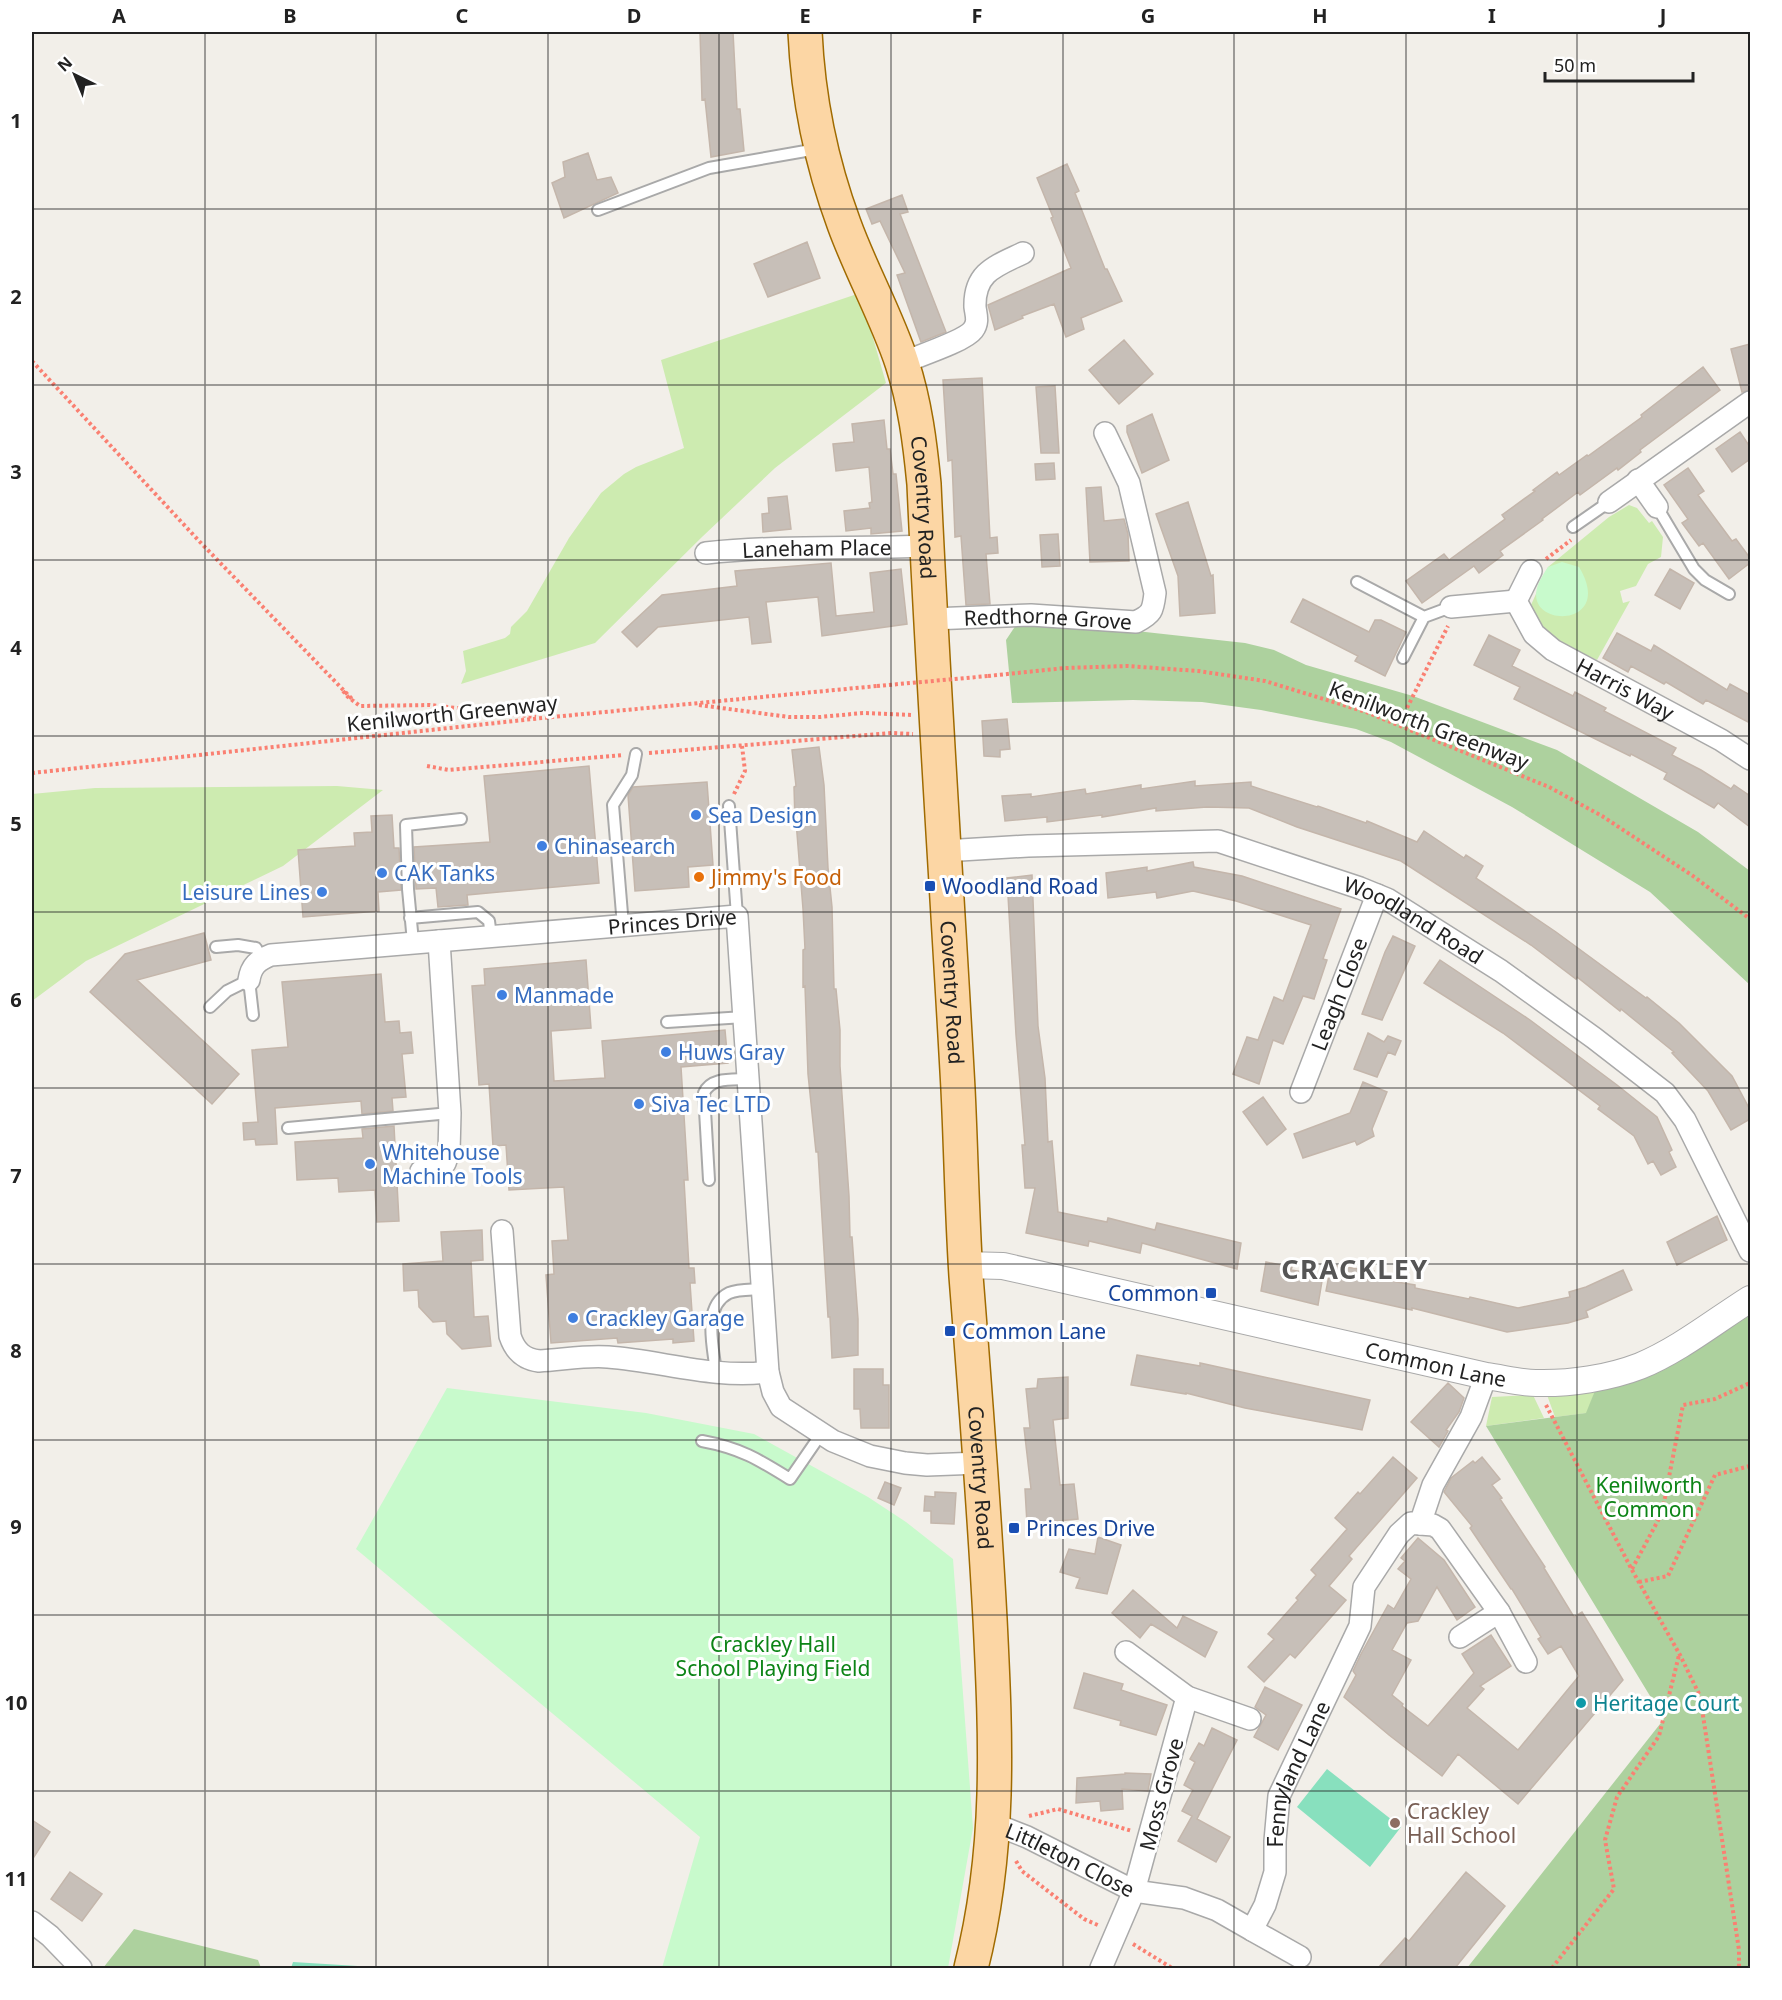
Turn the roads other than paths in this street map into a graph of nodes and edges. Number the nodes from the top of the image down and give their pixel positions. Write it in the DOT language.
graph roads {
  1 [pos="805,32"];
  2 [pos="820,148"];
  3 [pos="598,210"];
  4 [pos="1023,253"];
  5 [pos="902,363"];
  6 [pos="1750,402"];
  7 [pos="1105,433"];
  8 [pos="1638,480"];
  9 [pos="1609,502"];
  10 [pos="1657,507"];
  11 [pos="1573,527"];
  12 [pos="927,546"];
  13 [pos="706,553"];
  14 [pos="1531,571"];
  15 [pos="1357,582"];
  16 [pos="1729,594"];
  17 [pos="1516,602"];
  18 [pos="1451,607"];
  19 [pos="1424,617"];
  20 [pos="932,619"];
  21 [pos="1403,658"];
  22 [pos="636,754"];
  23 [pos="1750,759"];
  24 [pos="729,806"];
  25 [pos="461,819"];
  26 [pos="944,851"];
  27 [pos="1377,895"];
  28 [pos="737,916"];
  29 [pos="410,918"];
  30 [pos="622,926"];
  31 [pos="491,936"];
  32 [pos="439,941"];
  33 [pos="413,942"];
  34 [pos="216,947"];
  35 [pos="262,958"];
  36 [pos="249,980"];
  37 [pos="210,1007"];
  38 [pos="254,1015"];
  39 [pos="744,1017"];
  40 [pos="667,1023"];
  41 [pos="748,1079"];
  42 [pos="1301,1092"];
  43 [pos="450,1113"];
  44 [pos="288,1128"];
  45 [pos="421,1171"];
  46 [pos="709,1180"];
  47 [pos="502,1231"];
  48 [pos="1750,1251"];
  49 [pos="965,1265"];
  50 [pos="762,1289"];
  51 [pos="1750,1299"];
  52 [pos="768,1372"];
  53 [pos="716,1373"];
  54 [pos="1486,1376"];
  55 [pos="821,1434"];
  56 [pos="702,1440"];
  57 [pos="980,1463"];
  58 [pos="1420,1524"];
  59 [pos="1499,1612"];
  60 [pos="1460,1637"];
  61 [pos="1126,1652"];
  62 [pos="1526,1662"];
  63 [pos="1187,1696"];
  64 [pos="1250,1719"];
  65 [pos="994,1824"];
  66 [pos="1134,1891"];
  67 [pos="32,1922"];
  68 [pos="1252,1930"];
  69 [pos="1300,1957"];
  70 [pos="81,1968"];
  71 [pos="971,1968"];
  72 [pos="1101,1968"];
  1 -- 2 [label="main road, Coventry Road"];
  2 -- 3 [label="lane"];
  2 -- 5 [label="main road, Coventry Road"];
  4 -- 5 [label="street"];
  5 -- 12 [label="main road, Coventry Road"];
  6 -- 8 [label="street"];
  7 -- 20 [label="street, Redthorne Grove"];
  8 -- 9 [label="street"];
  8 -- 10 [label="street"];
  9 -- 11 [label="lane"];
  10 -- 16 [label="lane"];
  12 -- 13 [label="street, Laneham Place"];
  12 -- 20 [label="main road, Coventry Road"];
  14 -- 17 [label="street"];
  15 -- 19 [label="lane"];
  17 -- 18 [label="street"];
  17 -- 23 [label="street, Harris Way"];
  18 -- 19 [label="lane"];
  19 -- 21 [label="lane"];
  20 -- 26 [label="main road, Coventry Road"];
  22 -- 30 [label="lane"];
  24 -- 28 [label="lane"];
  25 -- 29 [label="lane"];
  26 -- 27 [label="street, Woodland Road"];
  26 -- 49 [label="main road, Coventry Road"];
  27 -- 42 [label="street, Leagh Close"];
  27 -- 48 [label="street, Woodland Road"];
  28 -- 30 [label="street, Princes Drive"];
  28 -- 39 [label="street, Princes Drive"];
  29 -- 31 [label="lane"];
  29 -- 33 [label="lane"];
  30 -- 31 [label="street, Princes Drive"];
  31 -- 32 [label="street, Princes Drive"];
  32 -- 33 [label="street, Princes Drive"];
  32 -- 43 [label="street"];
  33 -- 35 [label="street, Princes Drive"];
  34 -- 35 [label="lane"];
  35 -- 36 [label="street"];
  36 -- 37 [label="lane"];
  36 -- 38 [label="lane"];
  39 -- 40 [label="lane"];
  39 -- 41 [label="street, Princes Drive"];
  41 -- 46 [label="lane"];
  41 -- 50 [label="street, Princes Drive"];
  43 -- 44 [label="lane"];
  43 -- 45 [label="street"];
  47 -- 53 [label="street"];
  49 -- 54 [label="street, Common Lane"];
  49 -- 57 [label="main road, Coventry Road"];
  50 -- 52 [label="street, Princes Drive"];
  50 -- 53 [label="lane"];
  51 -- 54 [label="street, Common Lane"];
  52 -- 53 [label="street"];
  52 -- 55 [label="street, Princes Drive"];
  54 -- 58 [label="street"];
  55 -- 56 [label="lane"];
  55 -- 57 [label="street, Princes Drive"];
  57 -- 65 [label="main road, Coventry Road"];
  58 -- 59 [label="street"];
  58 -- 68 [label="street, Fennyland Lane"];
  59 -- 60 [label="street"];
  59 -- 62 [label="street"];
  61 -- 63 [label="street"];
  63 -- 64 [label="street"];
  63 -- 66 [label="street, Moss Grove"];
  65 -- 66 [label="street, Littleton Close"];
  65 -- 71 [label="main road, Coventry Road"];
  66 -- 68 [label="street"];
  66 -- 72 [label="street, Littleton Close"];
  67 -- 70 [label="street"];
  68 -- 69 [label="street"];
}
